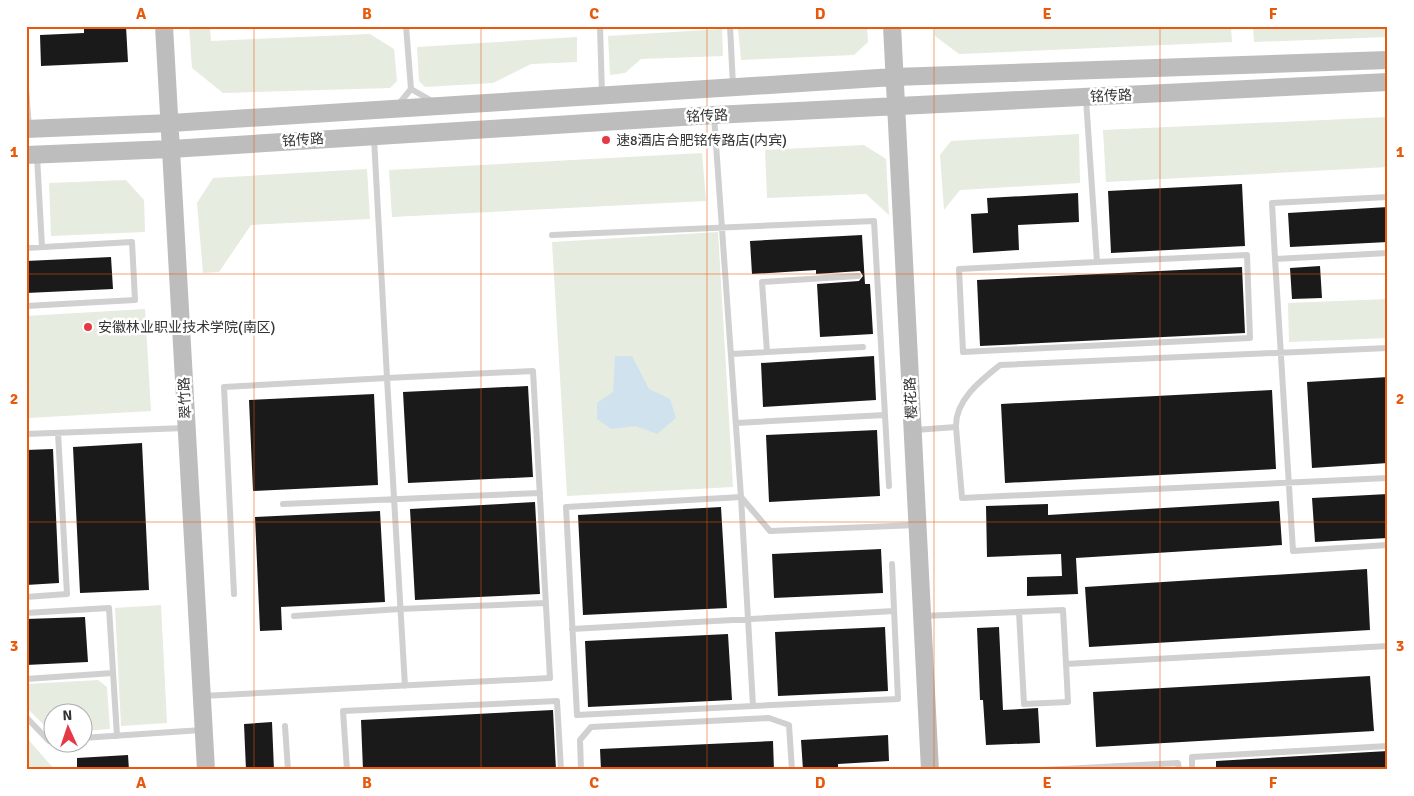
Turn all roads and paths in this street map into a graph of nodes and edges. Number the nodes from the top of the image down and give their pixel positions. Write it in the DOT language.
graph roads {
  1 [pos="164,26"];
  2 [pos="406,26"];
  3 [pos="600,26"];
  4 [pos="730,26"];
  5 [pos="892,26"];
  6 [pos="1388,60"];
  7 [pos="894,77"];
  8 [pos="1388,82"];
  9 [pos="733,87"];
  10 [pos="26,88"];
  11 [pos="411,89"];
  12 [pos="602,95"];
  13 [pos="1086,98"];
  14 [pos="440,106"];
  15 [pos="896,107"];
  16 [pos="395,109"];
  17 [pos="714,115"];
  18 [pos="171,123"];
  19 [pos="27,129"];
  20 [pos="374,136"];
  21 [pos="171,149"];
  22 [pos="32,155"];
  23 [pos="1388,197"];
  24 [pos="722,226"];
  25 [pos="552,235"];
  26 [pos="42,247"];
  27 [pos="26,248"];
  28 [pos="1388,253"];
  29 [pos="1275,259"];
  30 [pos="1097,262"];
  31 [pos="858,276"];
  32 [pos="26,306"];
  33 [pos="863,347"];
  34 [pos="1388,348"];
  35 [pos="768,352"];
  36 [pos="1280,353"];
  37 [pos="731,354"];
  38 [pos="387,378"];
  39 [pos="885,415"];
  40 [pos="736,423"];
  41 [pos="956,427"];
  42 [pos="186,428"];
  43 [pos="912,430"];
  44 [pos="58,433"];
  45 [pos="26,434"];
  46 [pos="1388,478"];
  47 [pos="1288,482"];
  48 [pos="889,486"];
  49 [pos="540,493"];
  50 [pos="741,497"];
  51 [pos="394,500"];
  52 [pos="283,504"];
  53 [pos="917,525"];
  54 [pos="1388,546"];
  55 [pos="892,564"];
  56 [pos="234,594"];
  57 [pos="26,597"];
  58 [pos="546,603"];
  59 [pos="400,609"];
  60 [pos="894,611"];
  61 [pos="1019,612"];
  62 [pos="26,614"];
  63 [pos="294,616"];
  64 [pos="922,616"];
  65 [pos="748,618"];
  66 [pos="572,628"];
  67 [pos="1388,646"];
  68 [pos="1066,664"];
  69 [pos="113,673"];
  70 [pos="26,679"];
  71 [pos="405,686"];
  72 [pos="202,696"];
  73 [pos="753,706"];
  74 [pos="26,717"];
  75 [pos="285,726"];
  76 [pos="204,730"];
  77 [pos="42,734"];
  78 [pos="117,736"];
  79 [pos="92,737"];
  80 [pos="1388,746"];
  81 [pos="1086,769"];
  82 [pos="206,770"];
  83 [pos="288,770"];
  84 [pos="347,770"];
  85 [pos="561,770"];
  86 [pos="581,770"];
  87 [pos="792,770"];
  88 [pos="930,770"];
  89 [pos="1043,770"];
  90 [pos="1179,770"];
  91 [pos="1192,770"];
  1 -- 18 [label="main road, 翠竹路"];
  2 -- 11 [label="lane"];
  3 -- 12 [label="lane"];
  4 -- 9 [label="lane"];
  5 -- 7 [label="main road, 樱花路"];
  6 -- 7 [label="main road, 铭传路"];
  7 -- 9 [label="main road, 铭传路"];
  7 -- 15 [label="main road, 樱花路"];
  8 -- 13 [label="main road, 铭传路"];
  9 -- 12 [label="main road, 铭传路"];
  10 -- 19 [label="lane"];
  11 -- 14 [label="lane"];
  11 -- 16 [label="lane"];
  12 -- 14 [label="main road, 铭传路"];
  13 -- 15 [label="main road, 铭传路"];
  13 -- 30 [label="lane"];
  14 -- 16 [label="main road, 铭传路"];
  15 -- 17 [label="main road, 铭传路"];
  15 -- 43 [label="main road, 樱花路"];
  16 -- 18 [label="main road, 铭传路"];
  17 -- 20 [label="main road, 铭传路"];
  17 -- 24 [label="lane"];
  18 -- 19 [label="main road, 铭传路"];
  18 -- 21 [label="main road, 翠竹路"];
  20 -- 21 [label="main road, 铭传路"];
  20 -- 38 [label="lane"];
  21 -- 22 [label="main road, 铭传路"];
  21 -- 42 [label="main road, 翠竹路"];
  22 -- 26 [label="lane"];
  23 -- 29 [label="lane"];
  24 -- 25 [label="lane"];
  24 -- 37 [label="lane"];
  24 -- 39 [label="lane"];
  26 -- 27 [label="lane"];
  26 -- 32 [label="lane"];
  28 -- 29 [label="lane"];
  29 -- 36 [label="lane"];
  30 -- 30 [label="lane"];
  31 -- 35 [label="lane"];
  33 -- 35 [label="lane"];
  34 -- 36 [label="lane"];
  35 -- 37 [label="lane"];
  36 -- 41 [label="lane"];
  36 -- 47 [label="lane"];
  37 -- 40 [label="lane"];
  38 -- 49 [label="lane"];
  38 -- 51 [label="lane"];
  38 -- 56 [label="lane"];
  39 -- 40 [label="lane"];
  39 -- 48 [label="lane"];
  40 -- 50 [label="lane"];
  41 -- 43 [label="lane"];
  41 -- 47 [label="lane"];
  42 -- 44 [label="lane"];
  42 -- 72 [label="main road, 翠竹路"];
  43 -- 53 [label="main road, 樱花路"];
  44 -- 45 [label="lane"];
  44 -- 57 [label="lane"];
  46 -- 47 [label="lane"];
  47 -- 54 [label="lane"];
  49 -- 51 [label="lane"];
  49 -- 58 [label="lane"];
  50 -- 53 [label="lane"];
  50 -- 65 [label="lane"];
  50 -- 66 [label="lane"];
  51 -- 52 [label="lane"];
  51 -- 59 [label="lane"];
  53 -- 64 [label="main road, 樱花路"];
  55 -- 60 [label="lane"];
  58 -- 59 [label="lane"];
  58 -- 71 [label="lane"];
  59 -- 63 [label="lane"];
  59 -- 71 [label="lane"];
  60 -- 65 [label="lane"];
  60 -- 73 [label="lane"];
  61 -- 64 [label="lane"];
  61 -- 68 [label="lane"];
  61 -- 68 [label="lane"];
  62 -- 69 [label="lane"];
  64 -- 88 [label="main road, 樱花路"];
  65 -- 66 [label="lane"];
  65 -- 73 [label="lane"];
  66 -- 73 [label="lane"];
  67 -- 68 [label="lane"];
  69 -- 70 [label="lane"];
  69 -- 78 [label="lane"];
  71 -- 72 [label="lane"];
  72 -- 76 [label="main road, 翠竹路"];
  74 -- 77 [label="lane"];
  75 -- 83 [label="lane"];
  76 -- 78 [label="lane"];
  76 -- 82 [label="main road, 翠竹路"];
  78 -- 79 [label="lane"];
  80 -- 91 [label="lane"];
  81 -- 89 [label="lane"];
  81 -- 90 [label="lane"];
  84 -- 85 [label="lane"];
  86 -- 87 [label="lane"];
}
